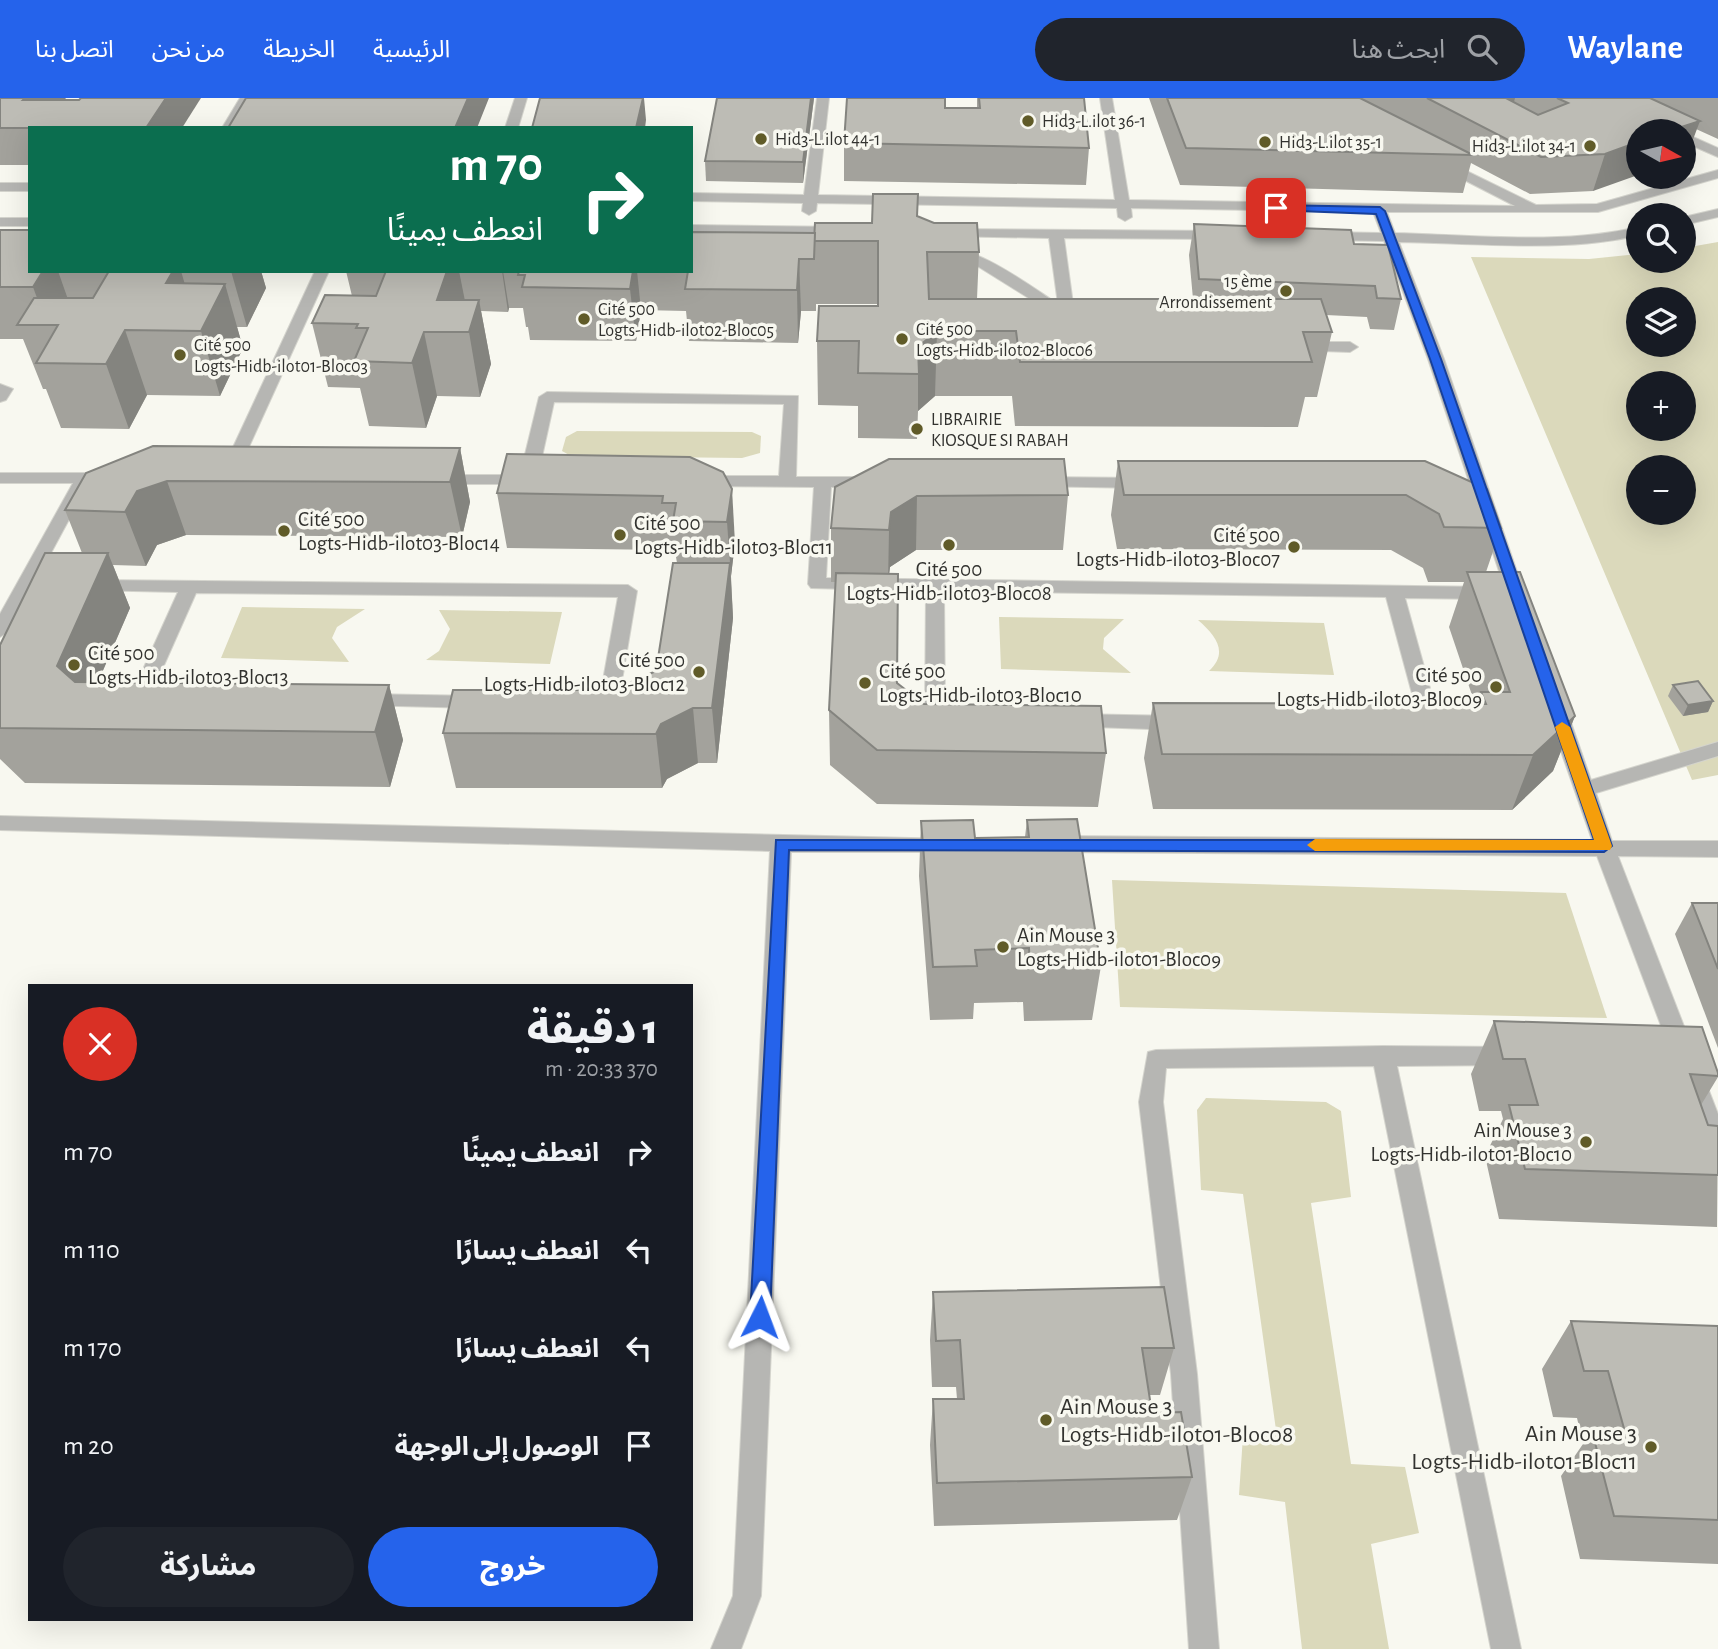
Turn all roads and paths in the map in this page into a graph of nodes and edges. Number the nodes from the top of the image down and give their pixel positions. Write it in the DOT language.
graph roads {
  1 [pos="246,98"];
  2 [pos="521,98"];
  3 [pos="823,98"];
  4 [pos="1106,98"];
  5 [pos="229,126"];
  6 [pos="512,126"];
  7 [pos="1696,143"];
  8 [pos="1718,153"];
  9 [pos="1425,154"];
  10 [pos="1718,174"];
  11 [pos="0,187"];
  12 [pos="28,187"];
  13 [pos="693,198"];
  14 [pos="811,200"];
  15 [pos="1121,204"];
  16 [pos="1532,209"];
  17 [pos="1380,211"];
  18 [pos="1718,213"];
  19 [pos="1696,218"];
  20 [pos="0,222"];
  21 [pos="28,222"];
  22 [pos="693,229"];
  23 [pos="806,231"];
  24 [pos="862,231"];
  25 [pos="931,232"];
  26 [pos="1056,234"];
  27 [pos="1129,234"];
  28 [pos="1626,234"];
  29 [pos="1237,235"];
  30 [pos="1303,236"];
  31 [pos="1389,236"];
  32 [pos="942,254"];
  33 [pos="321,273"];
  34 [pos="1066,315"];
  35 [pos="1070,345"];
  36 [pos="1283,346"];
  37 [pos="1350,347"];
  38 [pos="0,389"];
  39 [pos="0,397"];
  40 [pos="0,478"];
  41 [pos="83,478"];
  42 [pos="122,478"];
  43 [pos="226,479"];
  44 [pos="418,480"];
  45 [pos="677,481"];
  46 [pos="787,482"];
  47 [pos="823,482"];
  48 [pos="893,482"];
  49 [pos="1018,482"];
  50 [pos="1157,483"];
  51 [pos="80,586"];
  52 [pos="189,586"];
  53 [pos="935,586"];
  54 [pos="1394,592"];
  55 [pos="1515,593"];
  56 [pos="1524,619"];
  57 [pos="0,631"];
  58 [pos="168,696"];
  59 [pos="1552,698"];
  60 [pos="347,700"];
  61 [pos="498,702"];
  62 [pos="580,704"];
  63 [pos="962,718"];
  64 [pos="1059,720"];
  65 [pos="1196,723"];
  66 [pos="1403,727"];
  67 [pos="1718,749"];
  68 [pos="1584,789"];
  69 [pos="0,823"];
  70 [pos="781,844"];
  71 [pos="963,844"];
  72 [pos="1032,844"];
  73 [pos="1604,846"];
  74 [pos="1718,849"];
  75 [pos="1383,1055"];
  76 [pos="1534,1056"];
  77 [pos="1657,1057"];
  78 [pos="1684,1057"];
  79 [pos="1718,1145"];
  80 [pos="726,1649"];
  81 [pos="1204,1649"];
  82 [pos="1506,1649"];
  1 -- 5 [label="street"];
  2 -- 6 [label="street"];
  3 -- 14 [label="street"];
  4 -- 15 [label="street"];
  7 -- 8 [label="street"];
  9 -- 16 [label="street"];
  10 -- 16 [label="street"];
  11 -- 12 [label="street"];
  13 -- 14 [label="street"];
  14 -- 15 [label="street"];
  14 -- 23 [label="street"];
  15 -- 17 [label="street"];
  15 -- 27 [label="street"];
  16 -- 17 [label="street"];
  17 -- 31 [label="street"];
  18 -- 19 [label="street"];
  20 -- 21 [label="street"];
  22 -- 23 [label="street"];
  23 -- 24 [label="street"];
  25 -- 26 [label="street"];
  26 -- 27 [label="street"];
  26 -- 34 [label="street"];
  27 -- 29 [label="street"];
  28 -- 31 [label="street"];
  30 -- 31 [label="street"];
  31 -- 55 [label="street"];
  32 -- 34 [label="street"];
  33 -- 43 [label="street"];
  34 -- 35 [label="street"];
  36 -- 37 [label="street"];
  38 -- 39 [label="street"];
  40 -- 41 [label="street"];
  41 -- 42 [label="street"];
  41 -- 57 [label="street"];
  44 -- 46 [label="street"];
  45 -- 46 [label="street"];
  46 -- 47 [label="street"];
  47 -- 48 [label="street"];
  47 -- 53 [label="street"];
  49 -- 50 [label="street"];
  51 -- 52 [label="street"];
  52 -- 58 [label="street"];
  52 -- 62 [label="street"];
  53 -- 54 [label="street"];
  53 -- 63 [label="street"];
  54 -- 55 [label="street"];
  54 -- 66 [label="street"];
  55 -- 56 [label="street"];
  59 -- 68 [label="street"];
  60 -- 61 [label="street"];
  64 -- 65 [label="street"];
  67 -- 68 [label="street"];
  68 -- 73 [label="street"];
  69 -- 70 [label="street"];
  70 -- 71 [label="street"];
  70 -- 80 [label="street"];
  72 -- 73 [label="street"];
  73 -- 74 [label="street"];
  73 -- 78 [label="street"];
  75 -- 76 [label="street"];
  75 -- 81 [label="street"];
  75 -- 82 [label="street"];
  77 -- 78 [label="street"];
  78 -- 79 [label="street"];
}
